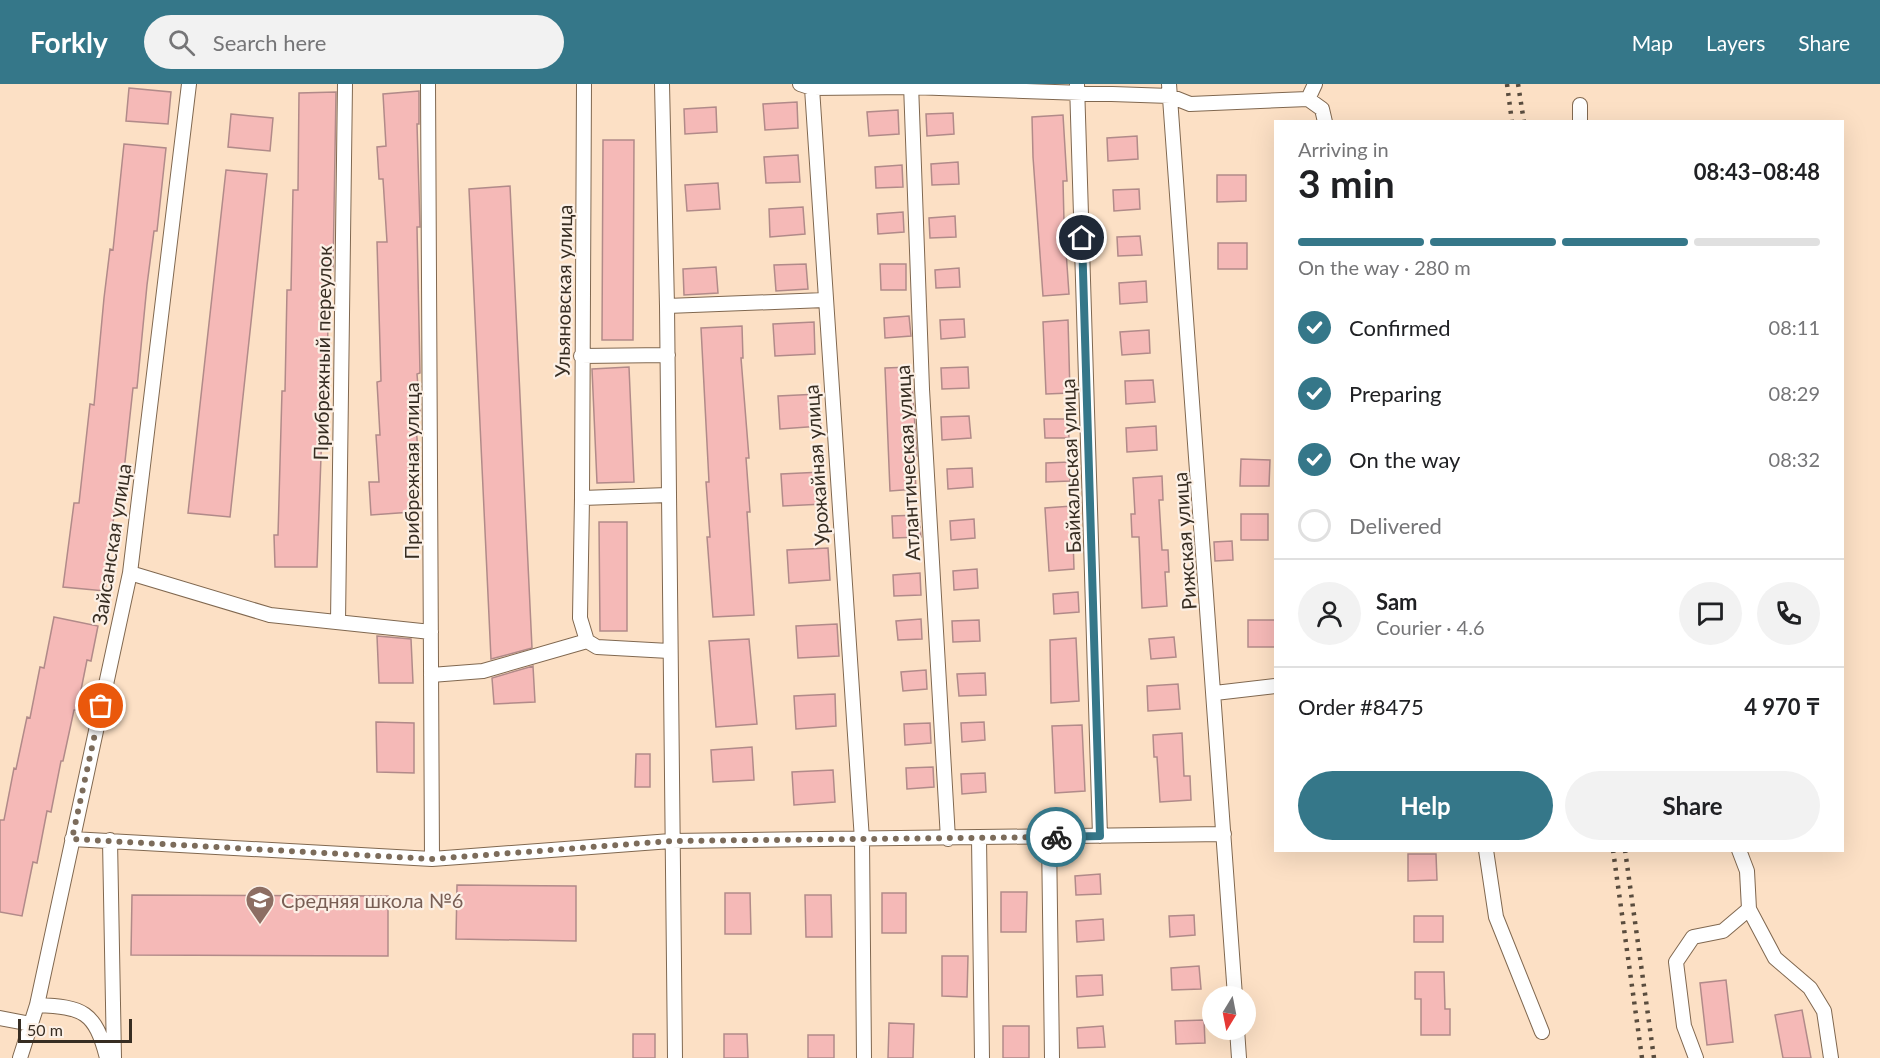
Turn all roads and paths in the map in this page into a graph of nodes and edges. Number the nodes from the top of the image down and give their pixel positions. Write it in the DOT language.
graph roads {
  1 [pos="189,84"];
  2 [pos="345,84"];
  3 [pos="428,84"];
  4 [pos="584,84"];
  5 [pos="662,84"];
  6 [pos="1315,84"];
  7 [pos="806,86"];
  8 [pos="911,86"];
  9 [pos="1077,89"];
  10 [pos="1170,90"];
  11 [pos="1308,99"];
  12 [pos="1580,105"];
  13 [pos="1325,120"];
  14 [pos="1580,120"];
  15 [pos="825,300"];
  16 [pos="668,306"];
  17 [pos="668,355"];
  18 [pos="581,356"];
  19 [pos="668,495"];
  20 [pos="582,498"];
  21 [pos="130,573"];
  22 [pos="338,622"];
  23 [pos="431,632"];
  24 [pos="587,641"];
  25 [pos="669,651"];
  26 [pos="431,675"];
  27 [pos="1274,686"];
  28 [pos="1215,693"];
  29 [pos="1224,834"];
  30 [pos="1100,836"];
  31 [pos="1049,837"];
  32 [pos="979,838"];
  33 [pos="72,839"];
  34 [pos="948,839"];
  35 [pos="110,840"];
  36 [pos="861,840"];
  37 [pos="671,841"];
  38 [pos="1486,852"];
  39 [pos="1740,852"];
  40 [pos="432,859"];
  41 [pos="1749,909"];
  42 [pos="1234,986"];
  43 [pos="37,1005"];
  44 [pos="0,1018"];
  45 [pos="31,1024"];
  46 [pos="1542,1032"];
  47 [pos="1238,1040"];
  48 [pos="22,1057"];
  49 [pos="107,1058"];
  50 [pos="114,1058"];
  51 [pos="675,1058"];
  52 [pos="864,1058"];
  53 [pos="982,1058"];
  54 [pos="1052,1058"];
  55 [pos="1239,1058"];
  56 [pos="1696,1058"];
  57 [pos="1831,1058"];
  1 -- 21 [label="street, Зайсанская улица"];
  2 -- 22 [label="street, Прибрежный переулок"];
  3 -- 23 [label="street, Прибрежная улица"];
  4 -- 18 [label="street, Ульяновская улица"];
  5 -- 16 [label="street"];
  6 -- 11 [label="street"];
  7 -- 8 [label="street"];
  7 -- 15 [label="street, Урожайная улица"];
  8 -- 9 [label="street"];
  8 -- 34 [label="street, Атлантическая улица"];
  9 -- 10 [label="street"];
  9 -- 30 [label="street, Байкальская улица"];
  10 -- 11 [label="street"];
  10 -- 28 [label="street, Рижская улица"];
  11 -- 13 [label="street"];
  12 -- 14 [label="street"];
  15 -- 16 [label="street"];
  15 -- 36 [label="street, Урожайная улица"];
  16 -- 17 [label="street"];
  17 -- 18 [label="street"];
  17 -- 19 [label="street"];
  18 -- 20 [label="street, Ульяновская улица"];
  19 -- 20 [label="street"];
  19 -- 25 [label="street"];
  20 -- 24 [label="street, Ульяновская улица"];
  21 -- 22 [label="street"];
  21 -- 33 [label="street, Зайсанская улица"];
  22 -- 23 [label="street"];
  23 -- 26 [label="street, Прибрежная улица"];
  24 -- 25 [label="street"];
  24 -- 26 [label="street"];
  25 -- 37 [label="street"];
  26 -- 40 [label="street, Прибрежная улица"];
  27 -- 28 [label="street"];
  28 -- 29 [label="street, Рижская улица"];
  29 -- 30 [label="street"];
  29 -- 42 [label="street, Рижская улица"];
  30 -- 31 [label="street"];
  31 -- 32 [label="street"];
  31 -- 54 [label="street"];
  32 -- 34 [label="street"];
  32 -- 53 [label="street"];
  33 -- 35 [label="street"];
  33 -- 43 [label="street, Зайсанская улица"];
  34 -- 36 [label="street"];
  35 -- 40 [label="street"];
  35 -- 50 [label="street"];
  36 -- 37 [label="street"];
  36 -- 52 [label="street"];
  37 -- 40 [label="street"];
  37 -- 51 [label="street"];
  38 -- 46 [label="street"];
  39 -- 41 [label="street"];
  41 -- 56 [label="street"];
  41 -- 57 [label="street"];
  43 -- 45 [label="street, Зайсанская улица"];
  43 -- 49 [label="street"];
  44 -- 45 [label="street"];
  45 -- 48 [label="street, Зайсанская улица"];
  47 -- 55 [label="street"];
}
